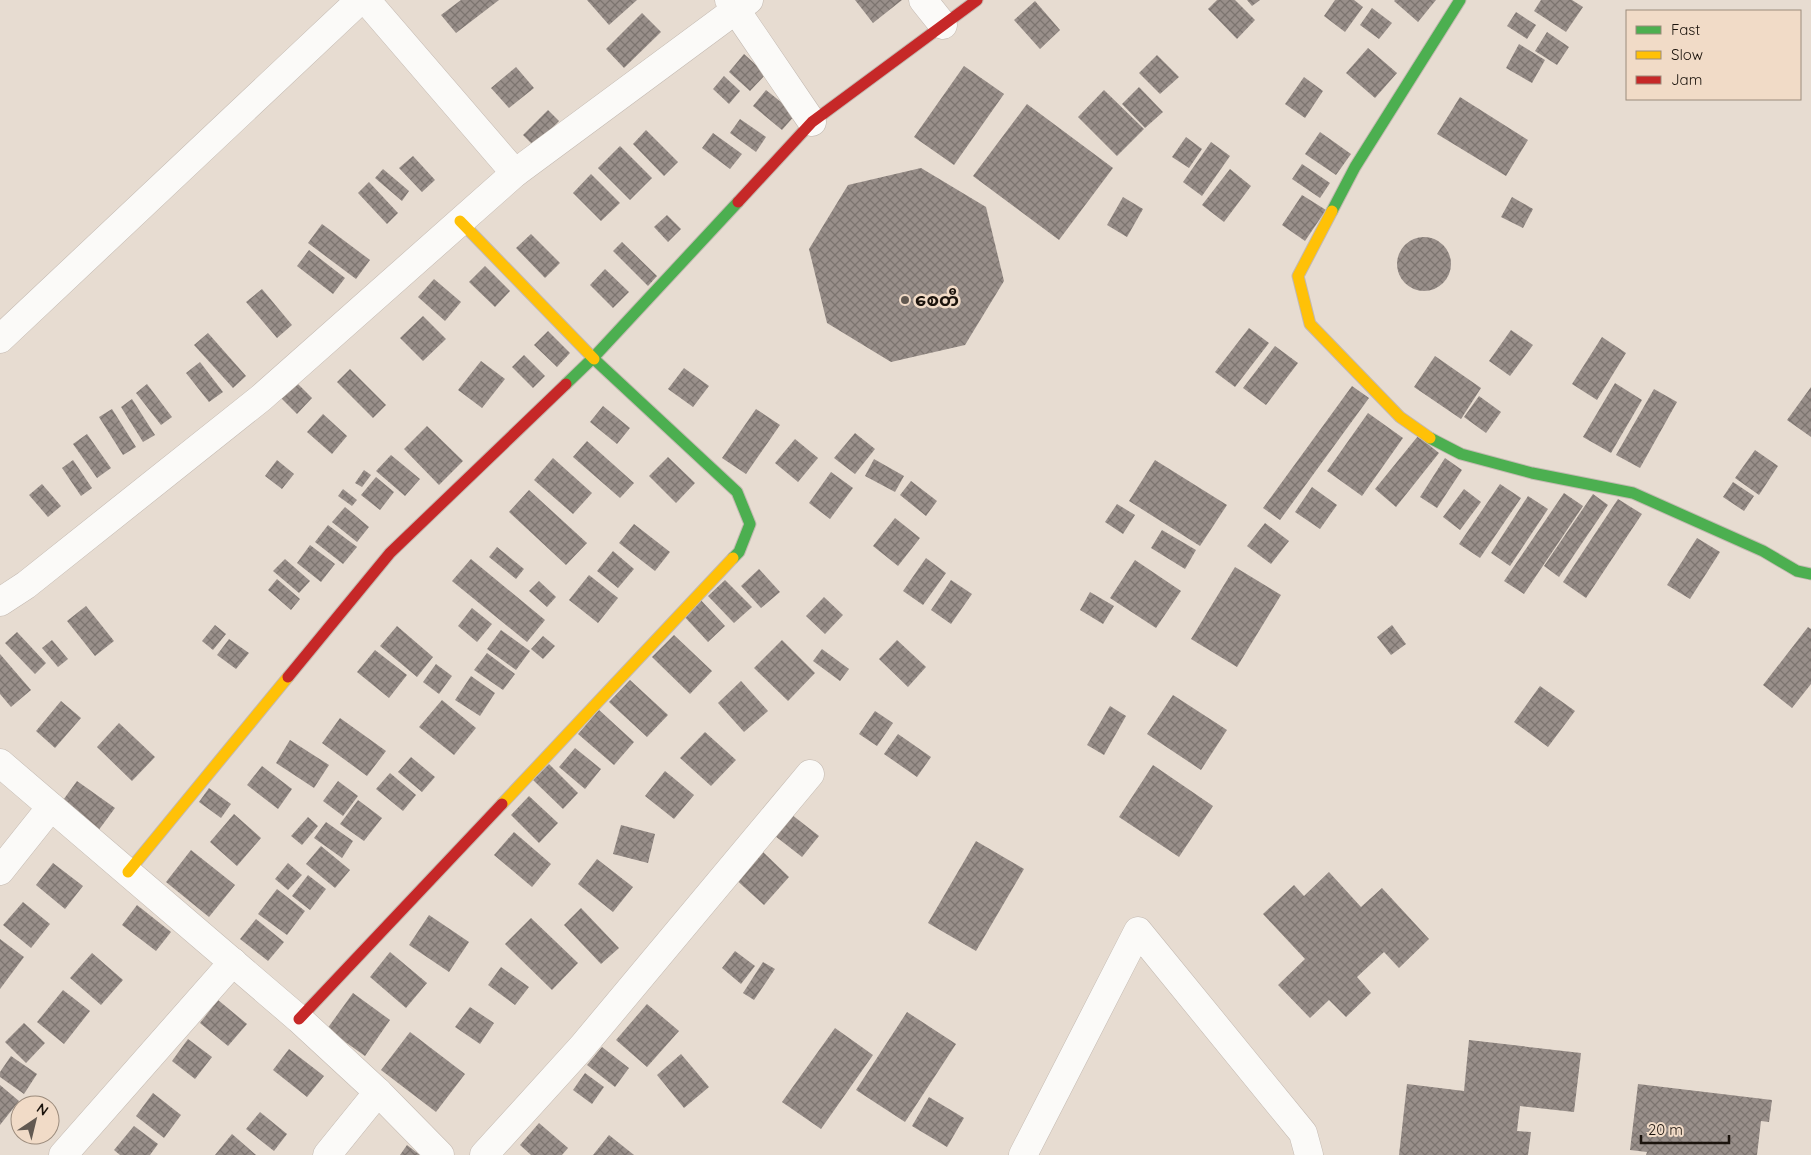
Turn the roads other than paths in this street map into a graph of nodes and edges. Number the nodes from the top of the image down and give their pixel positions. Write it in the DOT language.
graph roads {
  1 [pos="923,0"];
  2 [pos="977,0"];
  3 [pos="1460,0"];
  4 [pos="738,3"];
  5 [pos="375,4"];
  6 [pos="943,25"];
  7 [pos="812,122"];
  8 [pos="515,173"];
  9 [pos="460,221"];
  10 [pos="0,339"];
  11 [pos="593,358"];
  12 [pos="1811,574"];
  13 [pos="0,602"];
  14 [pos="0,763"];
  15 [pos="810,774"];
  16 [pos="50,807"];
  17 [pos="0,871"];
  18 [pos="128,872"];
  19 [pos="233,962"];
  20 [pos="299,1019"];
  21 [pos="378,1092"];
  22 [pos="63,1155"];
  23 [pos="327,1155"];
  24 [pos="440,1155"];
  25 [pos="484,1155"];
  26 [pos="1022,1155"];
  27 [pos="1309,1155"];
  1 -- 6 [label="street"];
  2 -- 6 [label="street"];
  3 -- 12 [label="street"];
  4 -- 7 [label="street"];
  4 -- 8 [label="street"];
  5 -- 8 [label="street"];
  5 -- 10 [label="street"];
  6 -- 7 [label="street"];
  7 -- 11 [label="street"];
  8 -- 9 [label="street"];
  9 -- 11 [label="street"];
  9 -- 13 [label="street"];
  11 -- 18 [label="street"];
  11 -- 20 [label="street"];
  14 -- 16 [label="street"];
  15 -- 25 [label="street"];
  16 -- 17 [label="street"];
  16 -- 18 [label="street"];
  18 -- 19 [label="street"];
  19 -- 20 [label="street"];
  19 -- 22 [label="street"];
  20 -- 21 [label="street"];
  21 -- 23 [label="street"];
  21 -- 24 [label="street"];
  26 -- 27 [label="street"];
}
